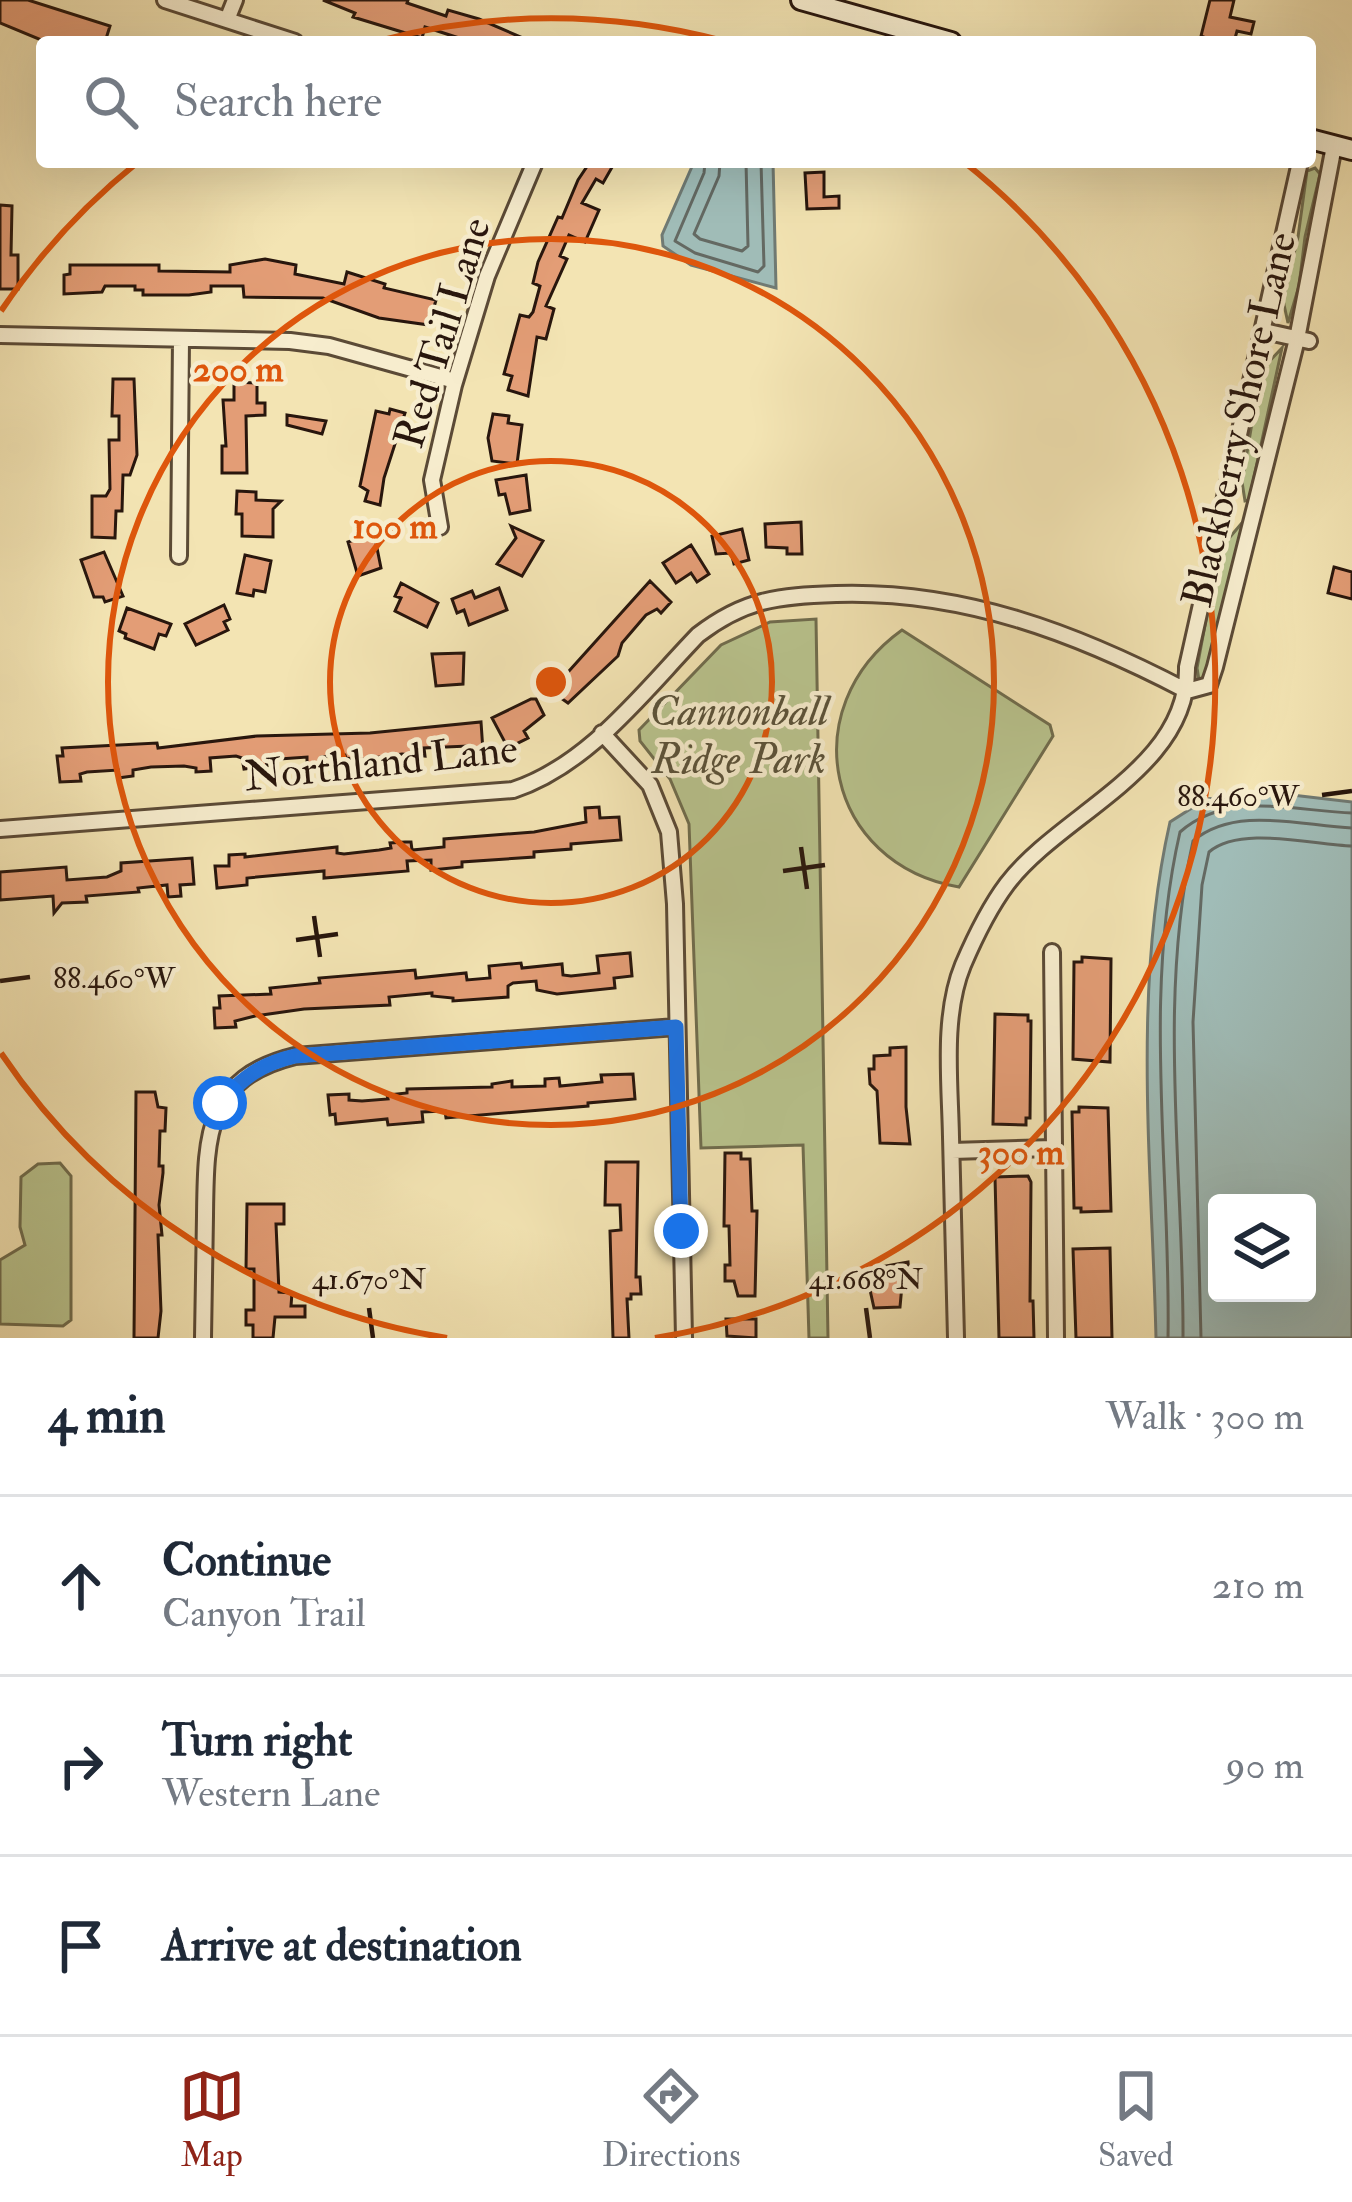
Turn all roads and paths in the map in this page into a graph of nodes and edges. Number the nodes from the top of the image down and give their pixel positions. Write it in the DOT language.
graph roads {
  1 [pos="166,0"];
  2 [pos="235,0"];
  3 [pos="801,0"];
  4 [pos="227,20"];
  5 [pos="276,36"];
  6 [pos="930,36"];
  7 [pos="1343,148"];
  8 [pos="533,168"];
  9 [pos="1299,168"];
  10 [pos="1264,331"];
  11 [pos="0,335"];
  12 [pos="181,339"];
  13 [pos="1303,340"];
  14 [pos="455,381"];
  15 [pos="440,527"];
  16 [pos="179,556"];
  17 [pos="1187,692"];
  18 [pos="602,733"];
  19 [pos="0,829"];
  20 [pos="1052,952"];
  21 [pos="676,1027"];
  22 [pos="1053,1148"];
  23 [pos="952,1150"];
  24 [pos="203,1338"];
  25 [pos="684,1338"];
  26 [pos="956,1338"];
  27 [pos="1056,1338"];
  1 -- 4 [label="street"];
  2 -- 4 [label="street"];
  3 -- 6 [label="main road"];
  4 -- 5 [label="street"];
  7 -- 13 [label="street, Blackberry Shore Lane"];
  8 -- 14 [label="street, Red Tail Lane"];
  9 -- 10 [label="street, Blackberry Shore Lane"];
  10 -- 13 [label="street"];
  10 -- 17 [label="street, Blackberry Shore Lane"];
  11 -- 12 [label="street"];
  12 -- 14 [label="street"];
  12 -- 16 [label="street"];
  13 -- 17 [label="street, Blackberry Shore Lane"];
  14 -- 15 [label="street, Red Tail Lane"];
  17 -- 18 [label="street, Northland Lane"];
  17 -- 23 [label="street, Blackberry Shore Lane"];
  18 -- 19 [label="street, Northland Lane"];
  18 -- 21 [label="street"];
  20 -- 22 [label="street"];
  21 -- 24 [label="street"];
  21 -- 25 [label="street"];
  22 -- 23 [label="street"];
  22 -- 27 [label="street"];
  23 -- 26 [label="street, Blackberry Shore Lane"];
}
